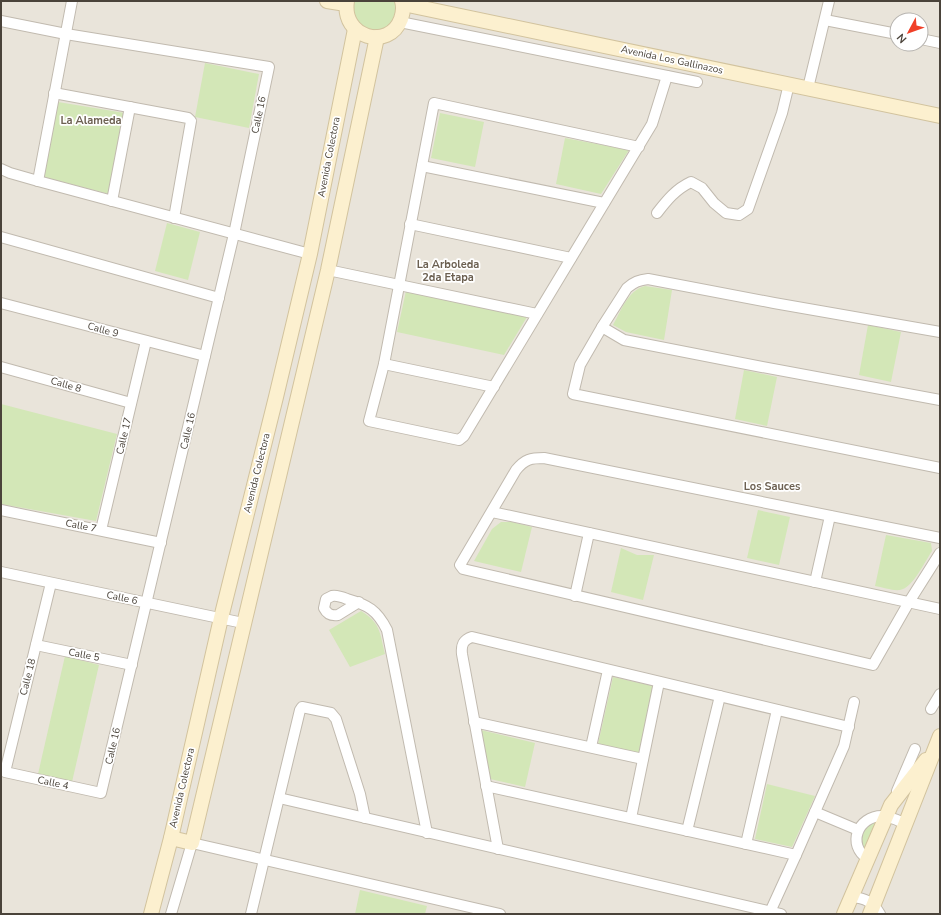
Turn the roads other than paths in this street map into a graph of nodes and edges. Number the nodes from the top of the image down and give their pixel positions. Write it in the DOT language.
graph roads {
  1 [pos="72,1"];
  2 [pos="327,1"];
  3 [pos="829,1"];
  4 [pos="346,2"];
  5 [pos="403,3"];
  6 [pos="825,20"];
  7 [pos="1,21"];
  8 [pos="400,22"];
  9 [pos="355,29"];
  10 [pos="889,32"];
  11 [pos="66,34"];
  12 [pos="377,37"];
  13 [pos="929,41"];
  14 [pos="940,43"];
  15 [pos="667,76"];
  16 [pos="697,82"];
  17 [pos="789,84"];
  18 [pos="808,88"];
  19 [pos="54,93"];
  20 [pos="130,107"];
  21 [pos="940,116"];
  22 [pos="639,147"];
  23 [pos="422,166"];
  24 [pos="1,168"];
  25 [pos="38,181"];
  26 [pos="112,201"];
  27 [pos="604,203"];
  28 [pos="657,213"];
  29 [pos="174,218"];
  30 [pos="410,224"];
  31 [pos="234,234"];
  32 [pos="1,238"];
  33 [pos="310,254"];
  34 [pos="571,258"];
  35 [pos="328,270"];
  36 [pos="399,285"];
  37 [pos="219,298"];
  38 [pos="1,304"];
  39 [pos="537,314"];
  40 [pos="602,327"];
  41 [pos="940,332"];
  42 [pos="146,341"];
  43 [pos="205,356"];
  44 [pos="384,364"];
  45 [pos="1,366"];
  46 [pos="494,387"];
  47 [pos="940,400"];
  48 [pos="131,403"];
  49 [pos="940,468"];
  50 [pos="1,510"];
  51 [pos="492,512"];
  52 [pos="830,516"];
  53 [pos="101,530"];
  54 [pos="589,533"];
  55 [pos="940,538"];
  56 [pos="161,543"];
  57 [pos="940,553"];
  58 [pos="1,572"];
  59 [pos="815,582"];
  60 [pos="51,583"];
  61 [pos="575,596"];
  62 [pos="359,602"];
  63 [pos="909,602"];
  64 [pos="147,603"];
  65 [pos="940,608"];
  66 [pos="221,618"];
  67 [pos="243,623"];
  68 [pos="36,645"];
  69 [pos="132,664"];
  70 [pos="608,670"];
  71 [pos="659,682"];
  72 [pos="940,694"];
  73 [pos="720,696"];
  74 [pos="854,702"];
  75 [pos="930,709"];
  76 [pos="777,710"];
  77 [pos="474,722"];
  78 [pos="849,727"];
  79 [pos="940,736"];
  80 [pos="591,747"];
  81 [pos="915,749"];
  82 [pos="935,749"];
  83 [pos="643,759"];
  84 [pos="4,772"];
  85 [pos="486,786"];
  86 [pos="101,793"];
  87 [pos="279,798"];
  88 [pos="889,811"];
  89 [pos="815,812"];
  90 [pos="365,818"];
  91 [pos="631,818"];
  92 [pos="906,824"];
  93 [pos="858,830"];
  94 [pos="687,831"];
  95 [pos="427,833"];
  96 [pos="171,838"];
  97 [pos="192,842"];
  98 [pos="746,844"];
  99 [pos="498,849"];
  100 [pos="796,856"];
  101 [pos="264,859"];
  102 [pos="868,859"];
  103 [pos="852,897"];
  104 [pos="875,911"];
  105 [pos="770,912"];
  106 [pos="151,914"];
  107 [pos="171,914"];
  108 [pos="251,914"];
  109 [pos="500,914"];
  110 [pos="781,914"];
  111 [pos="844,914"];
  1 -- 11 [label="street"];
  2 -- 4 [label="street"];
  3 -- 6 [label="street"];
  4 -- 9 [label="street"];
  5 -- 8 [label="street"];
  5 -- 17 [label="street, Avenida Los Gallinazos"];
  6 -- 10 [label="street"];
  6 -- 18 [label="street"];
  7 -- 11 [label="street"];
  8 -- 12 [label="street"];
  8 -- 15 [label="street, Avenida Los Gallinazos"];
  9 -- 12 [label="street"];
  9 -- 33 [label="street, Avenida Colectora"];
  11 -- 19 [label="street"];
  11 -- 31 [label="street, Calle 16"];
  12 -- 35 [label="street"];
  13 -- 14 [label="street"];
  15 -- 16 [label="street, Avenida Los Gallinazos"];
  15 -- 22 [label="street"];
  17 -- 18 [label="street, Avenida Los Gallinazos"];
  17 -- 28 [label="street"];
  18 -- 21 [label="street, Avenida Los Gallinazos"];
  19 -- 20 [label="street"];
  19 -- 25 [label="street"];
  20 -- 26 [label="street"];
  20 -- 29 [label="street"];
  22 -- 23 [label="street"];
  22 -- 27 [label="street"];
  23 -- 27 [label="street"];
  23 -- 30 [label="street"];
  24 -- 25 [label="street"];
  25 -- 26 [label="street"];
  26 -- 29 [label="street"];
  27 -- 34 [label="street"];
  29 -- 31 [label="street"];
  30 -- 34 [label="street"];
  30 -- 36 [label="street"];
  31 -- 33 [label="street"];
  31 -- 37 [label="street, Calle 16"];
  32 -- 37 [label="street"];
  33 -- 66 [label="street, Avenida Colectora"];
  34 -- 39 [label="street"];
  35 -- 36 [label="street"];
  35 -- 67 [label="street"];
  36 -- 39 [label="street"];
  36 -- 44 [label="street"];
  37 -- 43 [label="street, Calle 16"];
  38 -- 42 [label="street, Calle 9"];
  39 -- 46 [label="street"];
  40 -- 41 [label="street"];
  40 -- 47 [label="street"];
  40 -- 49 [label="street"];
  42 -- 43 [label="street, Calle 9"];
  42 -- 48 [label="street, Calle 17"];
  43 -- 56 [label="street, Calle 16"];
  44 -- 46 [label="street"];
  44 -- 46 [label="street"];
  45 -- 48 [label="street, Calle 8"];
  48 -- 53 [label="street, Calle 17"];
  50 -- 53 [label="street, Calle 7"];
  51 -- 52 [label="street"];
  51 -- 54 [label="street"];
  51 -- 61 [label="street"];
  52 -- 55 [label="street"];
  52 -- 59 [label="street"];
  53 -- 56 [label="street, Calle 7"];
  54 -- 59 [label="street"];
  54 -- 61 [label="street"];
  56 -- 64 [label="street, Calle 16"];
  57 -- 63 [label="street"];
  58 -- 60 [label="street, Calle 6"];
  59 -- 63 [label="street"];
  60 -- 64 [label="street, Calle 6"];
  60 -- 68 [label="street, Calle 18"];
  61 -- 63 [label="street"];
  62 -- 95 [label="street"];
  63 -- 65 [label="street"];
  64 -- 66 [label="street, Calle 6"];
  64 -- 69 [label="street, Calle 16"];
  66 -- 67 [label="street, Calle 6"];
  66 -- 96 [label="street, Avenida Colectora"];
  67 -- 97 [label="street"];
  68 -- 69 [label="street, Calle 5"];
  68 -- 84 [label="street, Calle 18"];
  69 -- 86 [label="street, Calle 16"];
  70 -- 71 [label="street"];
  70 -- 77 [label="street"];
  70 -- 80 [label="street"];
  71 -- 73 [label="street"];
  71 -- 83 [label="street"];
  72 -- 75 [label="street"];
  73 -- 76 [label="street"];
  73 -- 94 [label="street"];
  74 -- 78 [label="street"];
  76 -- 78 [label="street"];
  76 -- 98 [label="street"];
  77 -- 80 [label="street"];
  77 -- 85 [label="street"];
  78 -- 89 [label="street"];
  79 -- 82 [label="street"];
  80 -- 83 [label="street"];
  81 -- 88 [label="street"];
  82 -- 88 [label="street"];
  82 -- 92 [label="street"];
  83 -- 91 [label="street"];
  84 -- 86 [label="street, Calle 4"];
  85 -- 91 [label="street"];
  85 -- 99 [label="street"];
  87 -- 90 [label="street"];
  87 -- 90 [label="street"];
  87 -- 101 [label="street"];
  88 -- 92 [label="street"];
  88 -- 93 [label="street"];
  88 -- 102 [label="street"];
  89 -- 93 [label="street"];
  89 -- 100 [label="street"];
  90 -- 95 [label="street"];
  91 -- 94 [label="street"];
  92 -- 104 [label="street"];
  93 -- 102 [label="street"];
  94 -- 98 [label="street"];
  95 -- 99 [label="street"];
  96 -- 97 [label="street"];
  96 -- 106 [label="street, Avenida Colectora"];
  97 -- 101 [label="street"];
  97 -- 107 [label="street"];
  98 -- 100 [label="street"];
  99 -- 105 [label="street"];
  100 -- 105 [label="street"];
  101 -- 108 [label="street"];
  101 -- 109 [label="street"];
  102 -- 103 [label="street"];
  103 -- 104 [label="street"];
  103 -- 111 [label="street"];
  105 -- 110 [label="street"];
}
